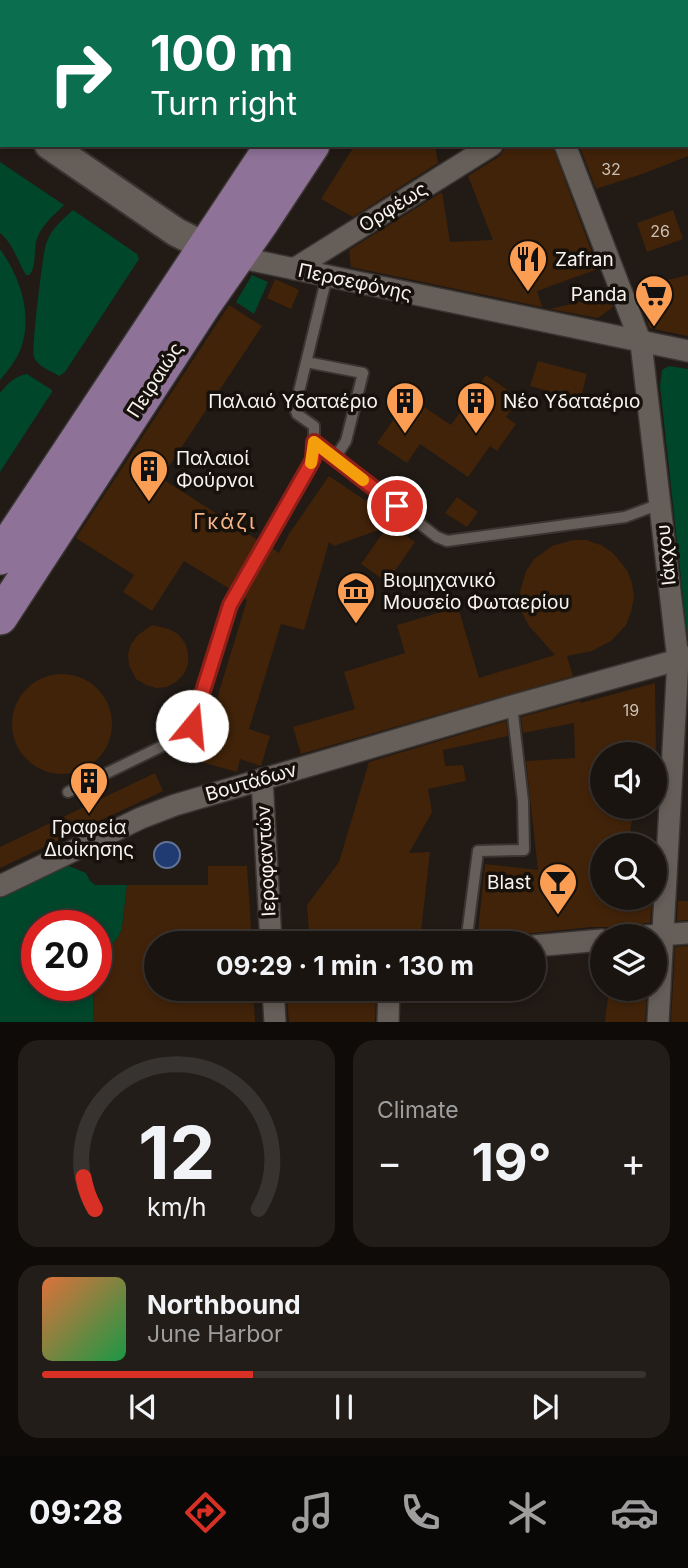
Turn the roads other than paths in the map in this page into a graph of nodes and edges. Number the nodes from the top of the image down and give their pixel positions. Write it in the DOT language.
graph roads {
  1 [pos="52,147"];
  2 [pos="272,147"];
  3 [pos="310,147"];
  4 [pos="489,147"];
  5 [pos="566,147"];
  6 [pos="221,252"];
  7 [pos="294,269"];
  8 [pos="327,276"];
  9 [pos="641,342"];
  10 [pos="688,351"];
  11 [pos="306,362"];
  12 [pos="314,442"];
  13 [pos="335,458"];
  14 [pos="660,504"];
  15 [pos="0,557"];
  16 [pos="0,617"];
  17 [pos="683,658"];
  18 [pos="512,706"];
  19 [pos="262,779"];
  20 [pos="68,792"];
  21 [pos="0,886"];
  22 [pos="655,924"];
  23 [pos="270,931"];
  24 [pos="468,931"];
  25 [pos="688,933"];
  26 [pos="667,935"];
  27 [pos="590,941"];
  28 [pos="546,945"];
  29 [pos="274,1001"];
  30 [pos="388,1001"];
  31 [pos="657,1001"];
  32 [pos="275,1022"];
  33 [pos="388,1022"];
  34 [pos="658,1022"];
  1 -- 6 [label="street, Περσεφόνης"];
  2 -- 6 [label="main road, Πειραιώς"];
  3 -- 6 [label="main road, Πειραιώς"];
  4 -- 7 [label="street, Ορφέως"];
  5 -- 9 [label="street, Ιάκχου"];
  6 -- 7 [label="street, Περσεφόνης"];
  6 -- 15 [label="main road, Πειραιώς"];
  6 -- 16 [label="main road, Πειραιώς"];
  7 -- 8 [label="street, Περσεφόνης"];
  8 -- 9 [label="street, Περσεφόνης"];
  8 -- 11 [label="lane"];
  9 -- 10 [label="street, Περσεφόνης"];
  9 -- 14 [label="street, Ιάκχου"];
  11 -- 12 [label="lane"];
  11 -- 13 [label="lane"];
  12 -- 13 [label="lane"];
  12 -- 20 [label="lane"];
  13 -- 14 [label="lane"];
  14 -- 17 [label="street, Ιάκχου"];
  17 -- 18 [label="street, Βουτάδων"];
  17 -- 22 [label="street, Ιάκχου"];
  18 -- 19 [label="street, Βουτάδων"];
  18 -- 24 [label="lane"];
  19 -- 21 [label="street, Βουτάδων"];
  19 -- 23 [label="street, Ιεροφαντών"];
  25 -- 26 [label="street"];
  27 -- 28 [label="street"];
  29 -- 32 [label="street"];
  30 -- 33 [label="street"];
  31 -- 34 [label="street, Ιάκχου"];
}
